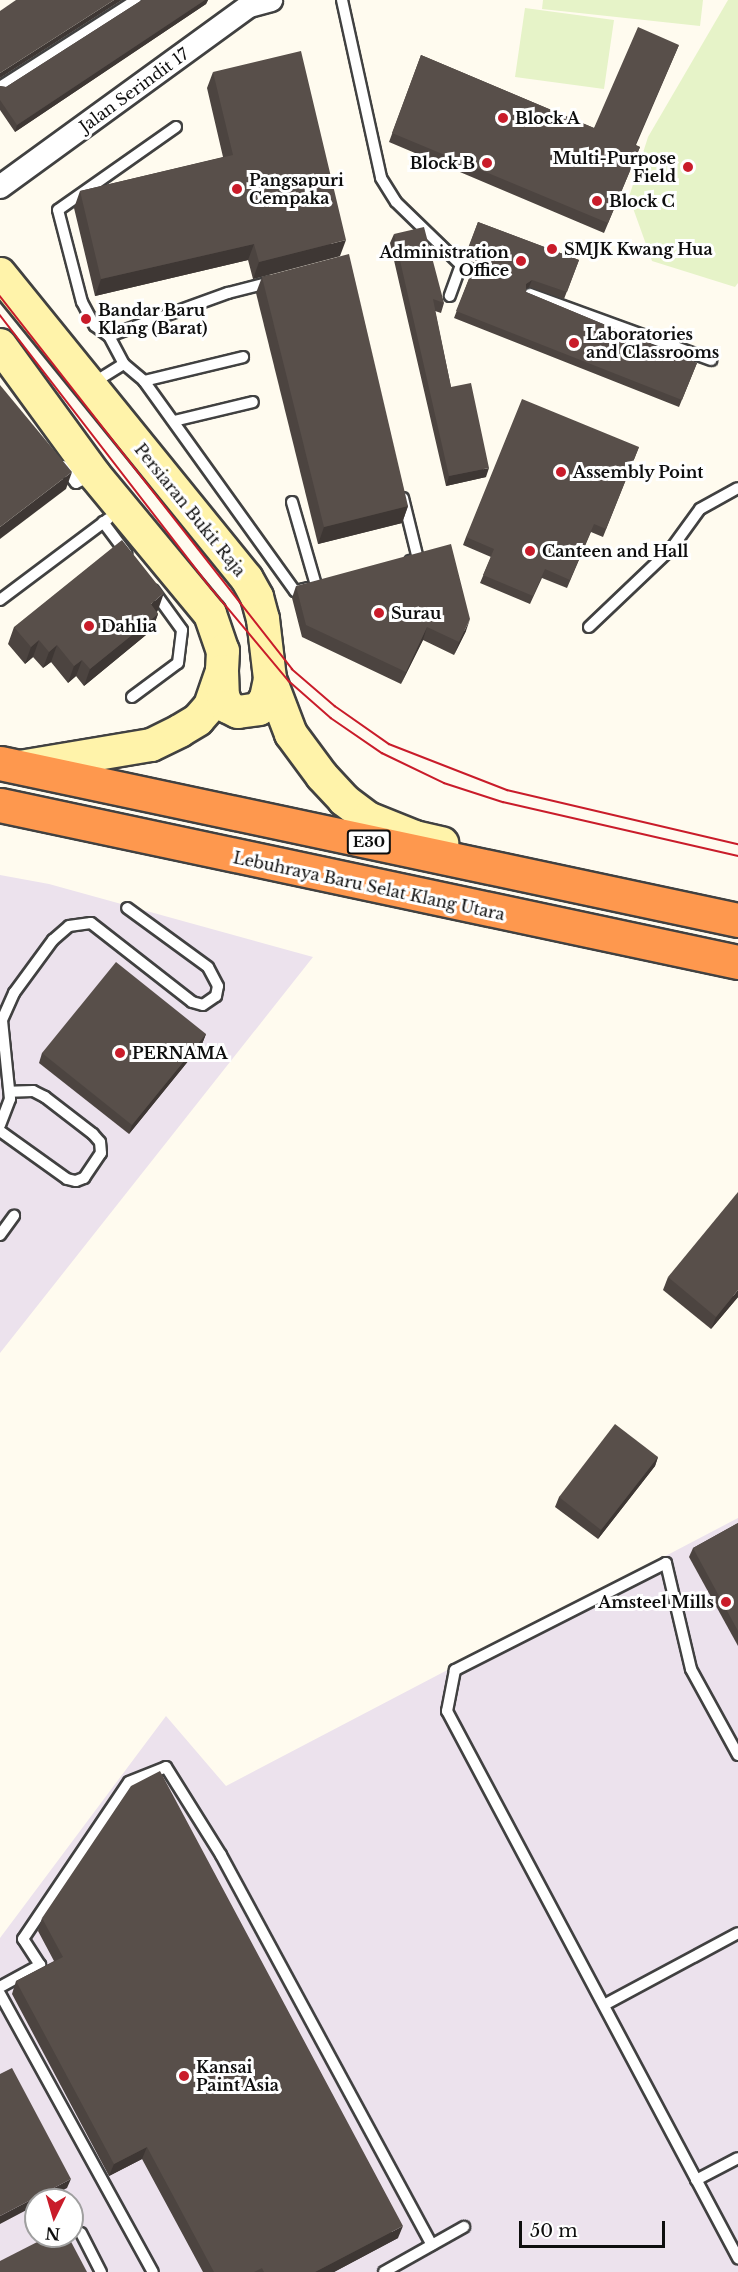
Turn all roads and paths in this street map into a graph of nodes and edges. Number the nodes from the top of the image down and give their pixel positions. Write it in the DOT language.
graph roads {
  1 [pos="136,0"];
  2 [pos="271,0"];
  3 [pos="342,0"];
  4 [pos="248,3"];
  5 [pos="0,87"];
  6 [pos="176,127"];
  7 [pos="0,188"];
  8 [pos="461,265"];
  9 [pos="0,274"];
  10 [pos="490,278"];
  11 [pos="282,279"];
  12 [pos="530,294"];
  13 [pos="450,296"];
  14 [pos="110,336"];
  15 [pos="0,345"];
  16 [pos="243,357"];
  17 [pos="711,360"];
  18 [pos="124,364"];
  19 [pos="144,381"];
  20 [pos="90,385"];
  21 [pos="253,402"];
  22 [pos="174,422"];
  23 [pos="56,458"];
  24 [pos="94,474"];
  25 [pos="738,488"];
  26 [pos="402,491"];
  27 [pos="292,502"];
  28 [pos="114,516"];
  29 [pos="395,565"];
  30 [pos="327,582"];
  31 [pos="316,585"];
  32 [pos="0,600"];
  33 [pos="589,627"];
  34 [pos="222,671"];
  35 [pos="270,679"];
  36 [pos="132,697"];
  37 [pos="6,763"];
  38 [pos="0,805"];
  39 [pos="615,895"];
  40 [pos="127,908"];
  41 [pos="738,920"];
  42 [pos="738,962"];
  43 [pos="10,1092"];
  44 [pos="0,1125"];
  45 [pos="0,1131"];
  46 [pos="14,1216"];
  47 [pos="0,1235"];
  48 [pos="738,1755"];
  49 [pos="738,1933"];
  50 [pos="0,1987"];
  51 [pos="0,1994"];
  52 [pos="604,2005"];
  53 [pos="11,2013"];
  54 [pos="0,2020"];
  55 [pos="738,2158"];
  56 [pos="696,2180"];
  57 [pos="464,2227"];
  58 [pos="84,2239"];
  59 [pos="432,2245"];
  60 [pos="738,2258"];
  61 [pos="101,2272"];
  62 [pos="153,2272"];
  63 [pos="384,2272"];
  1 -- 5 [label="lane"];
  2 -- 4 [label="street, Jalan Serindit 17"];
  3 -- 8 [label="lane"];
  4 -- 7 [label="street, Jalan Serindit 17"];
  6 -- 14 [label="lane"];
  8 -- 10 [label="lane"];
  8 -- 13 [label="lane"];
  9 -- 20 [label="main road, Persiaran Bukit Raja"];
  11 -- 14 [label="lane"];
  12 -- 17 [label="lane"];
  14 -- 18 [label="lane"];
  15 -- 24 [label="main road"];
  16 -- 19 [label="lane"];
  18 -- 19 [label="lane"];
  18 -- 20 [label="lane"];
  19 -- 22 [label="lane"];
  20 -- 35 [label="main road, Persiaran Bukit Raja"];
  21 -- 22 [label="lane"];
  22 -- 31 [label="lane"];
  23 -- 24 [label="lane"];
  24 -- 28 [label="main road"];
  25 -- 33 [label="lane"];
  26 -- 29 [label="lane"];
  27 -- 31 [label="lane"];
  28 -- 32 [label="lane"];
  28 -- 34 [label="main road"];
  28 -- 36 [label="lane"];
  30 -- 31 [label="lane"];
  34 -- 35 [label="main road"];
  34 -- 37 [label="main road"];
  35 -- 39 [label="main road, Persiaran Bukit Raja"];
  37 -- 39 [label="highway, E30"];
  38 -- 42 [label="highway, Lebuhraya Baru Selat Klang Utara"];
  39 -- 41 [label="highway, E30"];
  40 -- 43 [label="lane"];
  43 -- 44 [label="lane"];
  43 -- 45 [label="lane"];
  46 -- 47 [label="lane"];
  48 -- 52 [label="lane"];
  49 -- 52 [label="lane"];
  50 -- 59 [label="lane"];
  51 -- 53 [label="lane"];
  52 -- 56 [label="lane"];
  53 -- 54 [label="lane"];
  53 -- 62 [label="lane"];
  55 -- 56 [label="lane"];
  56 -- 60 [label="lane"];
  57 -- 59 [label="lane"];
  58 -- 61 [label="lane"];
  59 -- 63 [label="lane"];
}
